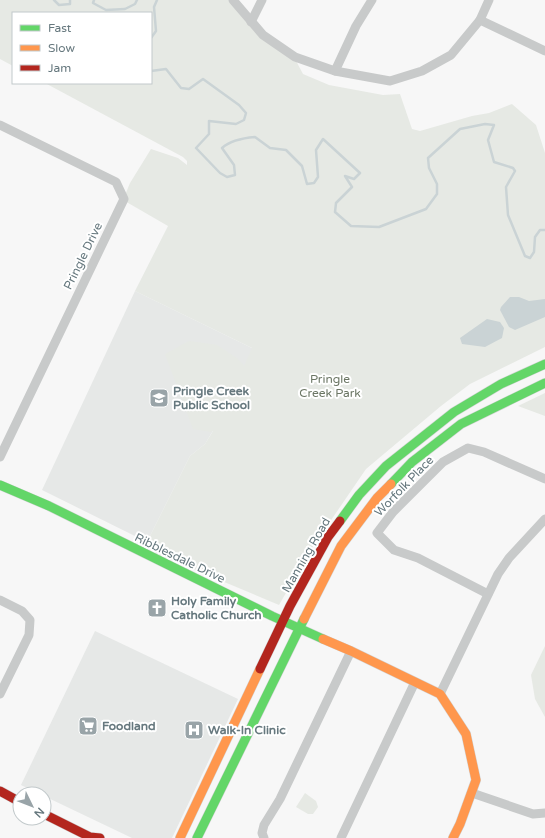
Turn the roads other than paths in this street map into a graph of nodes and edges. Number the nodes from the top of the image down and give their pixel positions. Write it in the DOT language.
graph roads {
  1 [pos="233,0"];
  2 [pos="262,0"];
  3 [pos="372,0"];
  4 [pos="490,0"];
  5 [pos="480,20"];
  6 [pos="251,22"];
  7 [pos="545,51"];
  8 [pos="335,71"];
  9 [pos="0,125"];
  10 [pos="545,364"];
  11 [pos="545,383"];
  12 [pos="0,457"];
  13 [pos="545,479"];
  14 [pos="0,485"];
  15 [pos="545,519"];
  16 [pos="488,594"];
  17 [pos="0,600"];
  18 [pos="284,621"];
  19 [pos="299,628"];
  20 [pos="351,651"];
  21 [pos="415,682"];
  22 [pos="0,694"];
  23 [pos="440,694"];
  24 [pos="0,791"];
  25 [pos="472,793"];
  26 [pos="12,798"];
  27 [pos="545,813"];
  28 [pos="52,818"];
  29 [pos="90,837"];
  30 [pos="100,838"];
  31 [pos="180,838"];
  32 [pos="197,838"];
  33 [pos="264,838"];
  34 [pos="341,838"];
  35 [pos="453,838"];
  1 -- 6 [label="street"];
  2 -- 6 [label="street"];
  3 -- 8 [label="street"];
  4 -- 5 [label="street"];
  5 -- 7 [label="street"];
  5 -- 8 [label="street"];
  6 -- 8 [label="street"];
  9 -- 12 [label="street, Pringle Drive"];
  10 -- 18 [label="main road, Manning Road"];
  11 -- 19 [label="main road"];
  13 -- 16 [label="street, Worfolk Place"];
  14 -- 18 [label="main road, Ribblesdale Drive"];
  15 -- 16 [label="street"];
  16 -- 23 [label="street"];
  17 -- 22 [label="street"];
  18 -- 19 [label="main road, Ribblesdale Drive"];
  18 -- 31 [label="main road, Manning Road"];
  19 -- 20 [label="main road, Ribblesdale Drive"];
  19 -- 32 [label="main road"];
  20 -- 21 [label="main road, Ribblesdale Drive"];
  20 -- 33 [label="street"];
  21 -- 23 [label="main road, Ribblesdale Drive"];
  21 -- 34 [label="street"];
  23 -- 25 [label="main road"];
  24 -- 26 [label="main road"];
  25 -- 27 [label="street"];
  25 -- 35 [label="main road"];
  28 -- 29 [label="main road"];
  29 -- 30 [label="main road"];
}
